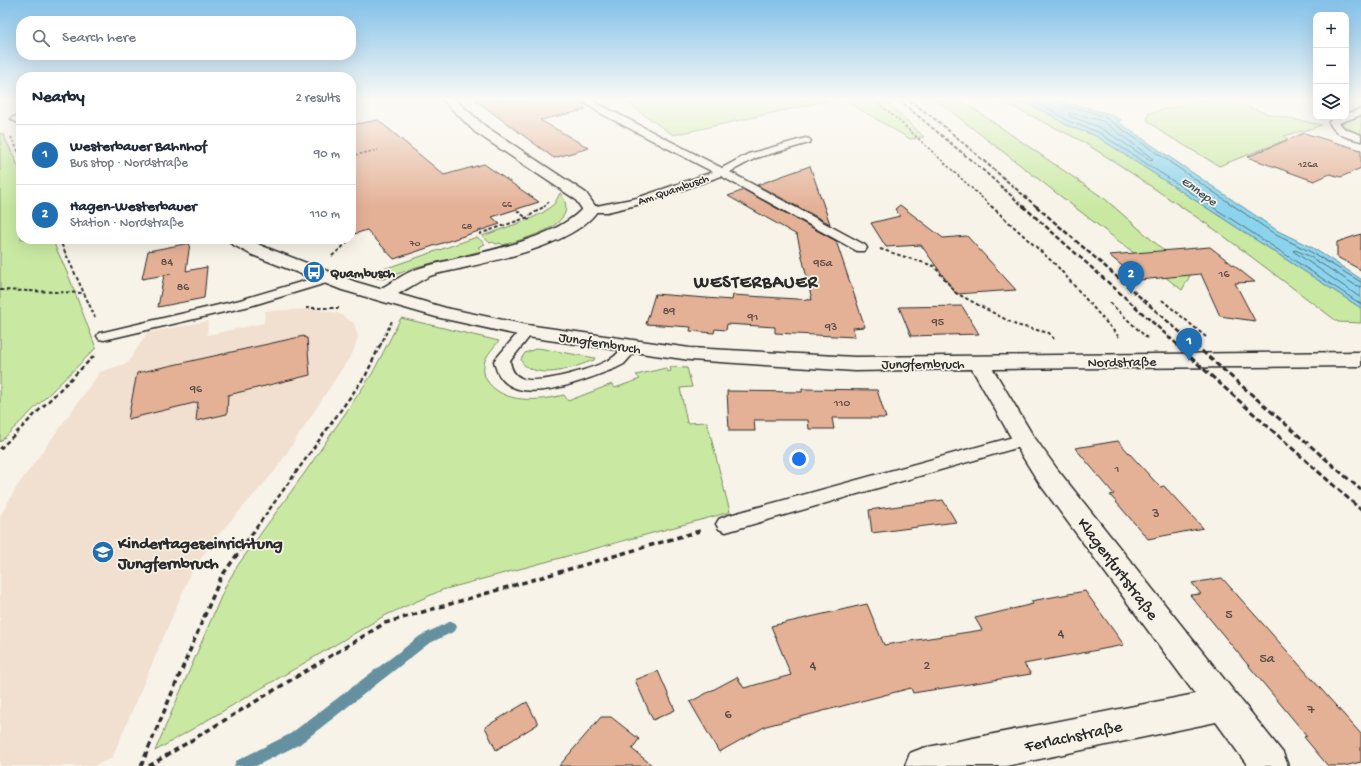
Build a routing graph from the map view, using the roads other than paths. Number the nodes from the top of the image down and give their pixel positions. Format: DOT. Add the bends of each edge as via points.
graph roads {
  1 [pos="490,136"];
  2 [pos="649,136"];
  3 [pos="806,141"];
  4 [pos="722,172"];
  5 [pos="590,210"];
  6 [pos="245,244"];
  7 [pos="861,248"];
  8 [pos="328,278"];
  9 [pos="381,296"];
  10 [pos="527,331"];
  11 [pos="104,336"];
  12 [pos="631,347"];
  13 [pos="1361,359"];
  14 [pos="979,363"];
  15 [pos="1024,440"];
  16 [pos="726,524"];
  17 [pos="1222,704"];
  18 [pos="923,766"];
  19 [pos="1270,766"];
  1 -- 5 [label="street" via="581,196"];
  2 -- 4 [label="lane, Am Quambusch"];
  3 -- 4 [label="lane" via="752,156"];
  4 -- 5 [label="lane, Am Quambusch" via="629,204 611,209"];
  4 -- 7 [label="lane"];
  5 -- 9 [label="street" via="582,221 552,236 501,253 425,272"];
  6 -- 8 [label="street, Jungfernbruch"];
  8 -- 9 [label="street, Jungfernbruch"];
  8 -- 11 [label="lane" via="264,299"];
  9 -- 10 [label="street, Jungfernbruch" via="442,313"];
  10 -- 12 [label="street, Jungfernbruch"];
  10 -- 12 [label="lane" via="502,361 504,372 512,381 528,386 550,385 611,365 619,361"];
  12 -- 14 [label="street, Jungfernbruch" via="690,354 847,363"];
  13 -- 14 [label="street, Nordstraße"];
  14 -- 15 [label="street, Klagenfurtstraße"];
  15 -- 16 [label="lane"];
  15 -- 17 [label="street, Klagenfurtstraße" via="1048,476"];
  17 -- 18 [label="street, Ferlachstraße"];
  17 -- 19 [label="street, Klagenfurtstraße"];
}
